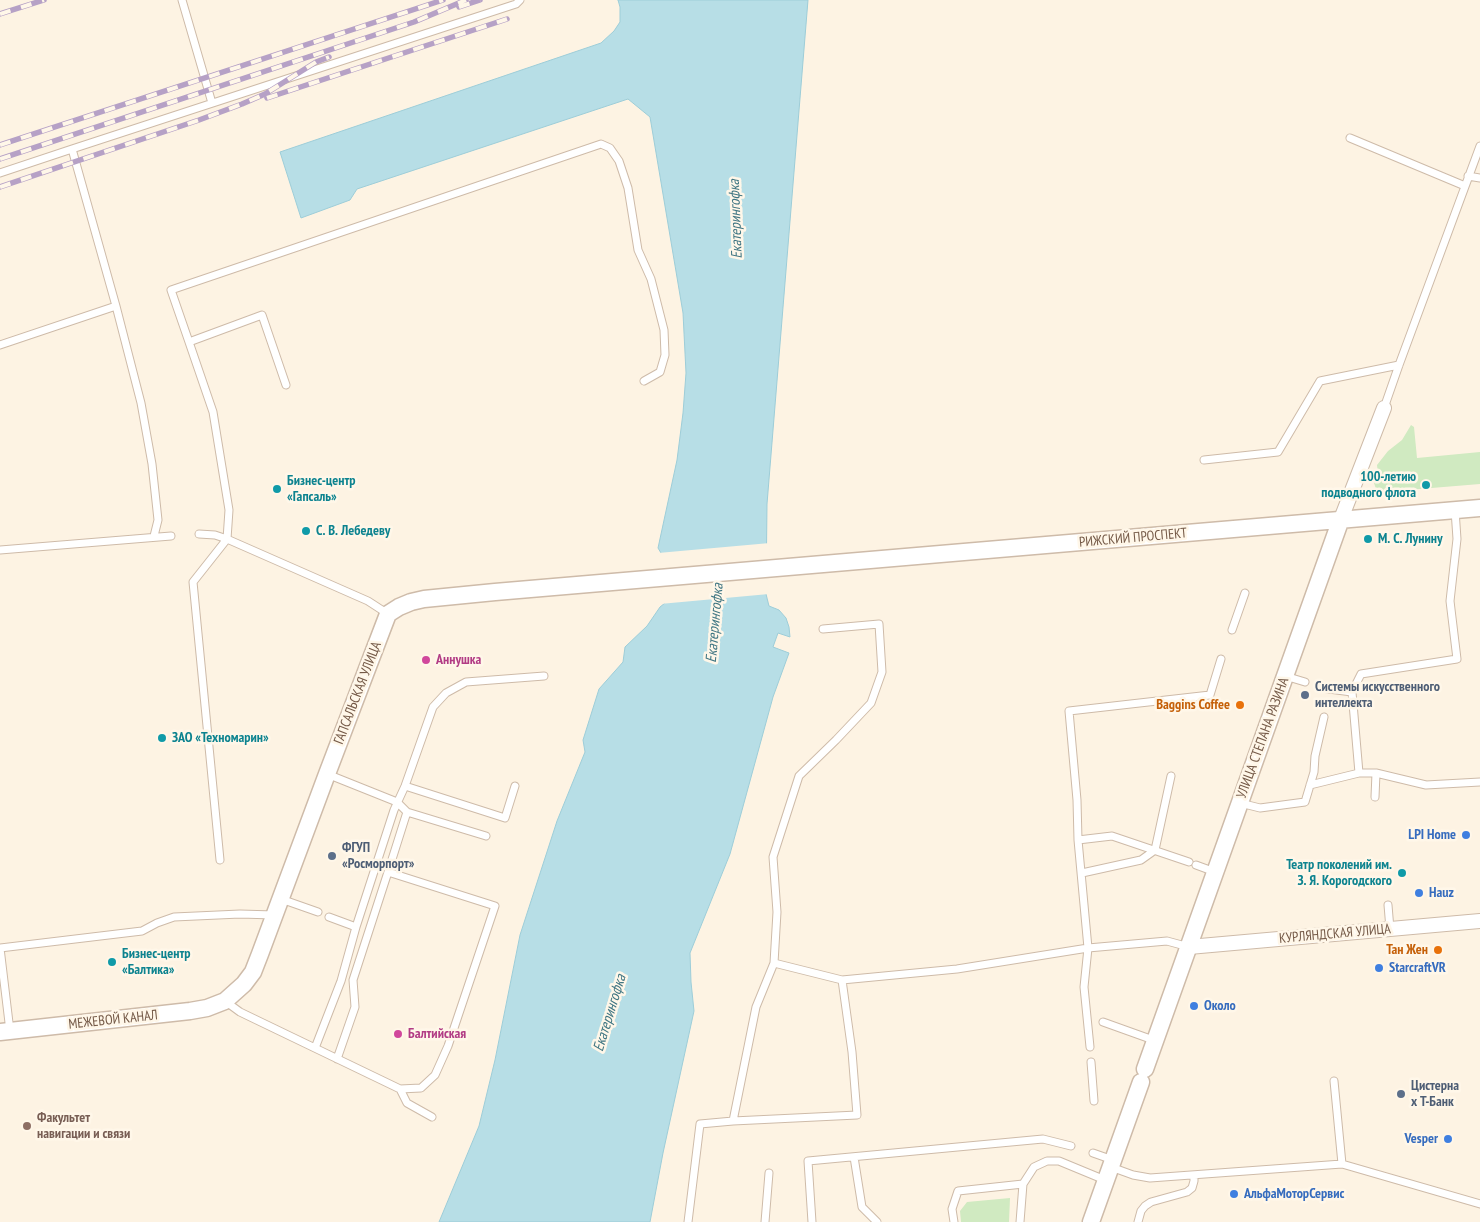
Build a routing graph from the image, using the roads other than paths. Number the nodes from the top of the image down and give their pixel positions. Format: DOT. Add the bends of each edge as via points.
graph roads {
  1 [pos="182,0"];
  2 [pos="520,0"];
  3 [pos="212,103"];
  4 [pos="1350,138"];
  5 [pos="1480,146"];
  6 [pos="72,149"];
  7 [pos="0,174"];
  8 [pos="1468,176"];
  9 [pos="1480,178"];
  10 [pos="1465,186"];
  11 [pos="116,306"];
  12 [pos="189,342"];
  13 [pos="0,345"];
  14 [pos="1399,365"];
  15 [pos="644,381"];
  16 [pos="286,384"];
  17 [pos="1384,408"];
  18 [pos="1204,460"];
  19 [pos="1480,508"];
  20 [pos="1455,510"];
  21 [pos="1341,519"];
  22 [pos="199,534"];
  23 [pos="154,536"];
  24 [pos="172,536"];
  25 [pos="227,539"];
  26 [pos="0,550"];
  27 [pos="1244,593"];
  28 [pos="388,614"];
  29 [pos="823,629"];
  30 [pos="1232,630"];
  31 [pos="1221,659"];
  32 [pos="544,676"];
  33 [pos="1285,676"];
  34 [pos="1305,682"];
  35 [pos="1321,688"];
  36 [pos="1352,692"];
  37 [pos="1324,716"];
  38 [pos="1358,773"];
  39 [pos="1376,773"];
  40 [pos="327,774"];
  41 [pos="1171,776"];
  42 [pos="1480,782"];
  43 [pos="1310,785"];
  44 [pos="404,786"];
  45 [pos="515,786"];
  46 [pos="1375,797"];
  47 [pos="398,802"];
  48 [pos="1240,803"];
  49 [pos="407,812"];
  50 [pos="486,836"];
  51 [pos="1078,840"];
  52 [pos="1155,850"];
  53 [pos="220,860"];
  54 [pos="388,872"];
  55 [pos="1216,872"];
  56 [pos="1082,874"];
  57 [pos="280,899"];
  58 [pos="1388,904"];
  59 [pos="318,912"];
  60 [pos="275,915"];
  61 [pos="329,917"];
  62 [pos="1480,921"];
  63 [pos="356,927"];
  64 [pos="1390,929"];
  65 [pos="1189,947"];
  66 [pos="1088,948"];
  67 [pos="774,963"];
  68 [pos="842,980"];
  69 [pos="225,1001"];
  70 [pos="1103,1022"];
  71 [pos="5,1031"];
  72 [pos="1156,1041"];
  73 [pos="1090,1047"];
  74 [pos="315,1048"];
  75 [pos="337,1059"];
  76 [pos="1091,1062"];
  77 [pos="1334,1081"];
  78 [pos="400,1089"];
  79 [pos="1094,1101"];
  80 [pos="432,1117"];
  81 [pos="733,1120"];
  82 [pos="1071,1146"];
  83 [pos="1092,1153"];
  84 [pos="854,1157"];
  85 [pos="1342,1164"];
  86 [pos="1110,1169"];
  87 [pos="769,1173"];
  88 [pos="1194,1175"];
  89 [pos="1023,1184"];
  90 [pos="1480,1204"];
  91 [pos="688,1222"];
  92 [pos="766,1222"];
  93 [pos="812,1222"];
  94 [pos="877,1222"];
  95 [pos="954,1222"];
  96 [pos="1020,1222"];
  97 [pos="1091,1222"];
  98 [pos="1138,1222"];
  1 -- 3 [label="lane"];
  2 -- 3 [label="lane" via="516,4"];
  3 -- 6 [label="lane"];
  4 -- 10 [label="lane"];
  5 -- 8 [label="lane"];
  6 -- 7 [label="lane"];
  6 -- 11 [label="lane"];
  8 -- 9 [label="lane"];
  8 -- 10 [label="lane"];
  10 -- 14 [label="lane"];
  11 -- 13 [label="lane"];
  11 -- 23 [label="lane" via="141,403 152,464 158,520"];
  12 -- 15 [label="lane" via="171,290 601,144 610,148 622,170 638,250 652,279 664,330 665,355 660,372"];
  12 -- 16 [label="lane" via="262,315"];
  12 -- 25 [label="lane" via="213,412 229,510"];
  14 -- 17 [label="lane"];
  14 -- 18 [label="lane" via="1320,381 1278,452"];
  17 -- 21 [label="street, УЛИЦА СТЕПАНА РАЗИНА"];
  19 -- 20 [label="street, РИЖСКИЙ ПРОСПЕКТ"];
  20 -- 21 [label="street, РИЖСКИЙ ПРОСПЕКТ"];
  20 -- 36 [label="lane" via="1457,538 1450,602 1457,659 1361,674"];
  21 -- 28 [label="street, РИЖСКИЙ ПРОСПЕКТ" via="424,599 398,607"];
  21 -- 33 [label="street, УЛИЦА СТЕПАНА РАЗИНА"];
  22 -- 25 [label="lane"];
  23 -- 24 [label="lane"];
  23 -- 26 [label="lane"];
  25 -- 28 [label="lane" via="368,601"];
  25 -- 53 [label="lane" via="192,582"];
  27 -- 30 [label="lane"];
  28 -- 40 [label="street, ГАПСАЛЬСКАЯ УЛИЦА"];
  29 -- 67 [label="lane" via="879,624 882,672 871,704 799,776 773,857 777,912"];
  31 -- 51 [label="lane" via="1210,695 1069,711"];
  32 -- 44 [label="lane" via="466,682 446,693 433,707"];
  33 -- 34 [label="lane"];
  33 -- 48 [label="street, УЛИЦА СТЕПАНА РАЗИНА"];
  35 -- 36 [label="lane"];
  36 -- 38 [label="lane"];
  37 -- 43 [label="lane"];
  38 -- 39 [label="lane"];
  38 -- 43 [label="lane"];
  39 -- 42 [label="lane" via="1426,785"];
  39 -- 46 [label="lane"];
  40 -- 47 [label="lane"];
  40 -- 57 [label="street, ГАПСАЛЬСКАЯ УЛИЦА"];
  41 -- 52 [label="lane"];
  43 -- 48 [label="lane" via="1305,802 1260,808"];
  44 -- 45 [label="lane" via="505,818"];
  44 -- 47 [label="lane"];
  47 -- 49 [label="lane"];
  47 -- 63 [label="lane"];
  48 -- 55 [label="street, УЛИЦА СТЕПАНА РАЗИНА"];
  49 -- 50 [label="lane"];
  49 -- 54 [label="lane"];
  51 -- 52 [label="lane" via="1112,836"];
  51 -- 56 [label="lane"];
  52 -- 55 [label="lane"];
  52 -- 56 [label="lane" via="1141,860"];
  54 -- 75 [label="lane" via="353,980 355,1007"];
  54 -- 78 [label="lane" via="495,906 448,1046 435,1075 421,1088"];
  55 -- 65 [label="street, УЛИЦА СТЕПАНА РАЗИНА"];
  56 -- 66 [label="lane"];
  57 -- 59 [label="lane"];
  57 -- 60 [label="street, ГАПСАЛЬСКАЯ УЛИЦА"];
  58 -- 64 [label="lane"];
  60 -- 69 [label="street, ГАПСАЛЬСКАЯ УЛИЦА" via="253,972"];
  60 -- 71 [label="lane" via="174,917 142,931 0,948"];
  61 -- 63 [label="lane"];
  62 -- 64 [label="street, КУРЛЯНДСКАЯ УЛИЦА"];
  63 -- 74 [label="lane" via="341,981"];
  64 -- 65 [label="street, КУРЛЯНДСКАЯ УЛИЦА"];
  65 -- 66 [label="lane" via="1167,941"];
  65 -- 72 [label="street, УЛИЦА СТЕПАНА РАЗИНА"];
  66 -- 68 [label="lane" via="957,969"];
  66 -- 73 [label="lane" via="1084,987"];
  67 -- 68 [label="lane"];
  67 -- 81 [label="lane" via="756,1007"];
  68 -- 81 [label="lane" via="857,1115"];
  69 -- 71 [label="street, МЕЖЕВОЙ КАНАЛ" via="190,1011"];
  69 -- 74 [label="lane" via="240,1012"];
  70 -- 72 [label="lane"];
  72 -- 86 [label="street, УЛИЦА СТЕПАНА РАЗИНА"];
  74 -- 75 [label="lane"];
  75 -- 78 [label="lane"];
  76 -- 79 [label="lane"];
  77 -- 85 [label="lane"];
  78 -- 80 [label="lane" via="407,1103"];
  81 -- 91 [label="lane" via="700,1124"];
  82 -- 84 [label="lane" via="1043,1139"];
  83 -- 86 [label="lane"];
  84 -- 93 [label="lane" via="808,1161"];
  84 -- 94 [label="lane" via="862,1207"];
  85 -- 88 [label="lane"];
  85 -- 90 [label="lane"];
  86 -- 88 [label="lane" via="1150,1178"];
  86 -- 89 [label="lane" via="1047,1161 1034,1167"];
  86 -- 97 [label="street, УЛИЦА СТЕПАНА РАЗИНА"];
  87 -- 92 [label="lane"];
  88 -- 98 [label="lane" via="1192,1188 1151,1202 1145,1206"];
  89 -- 95 [label="lane" via="958,1191 952,1209"];
  89 -- 96 [label="lane"];
}
